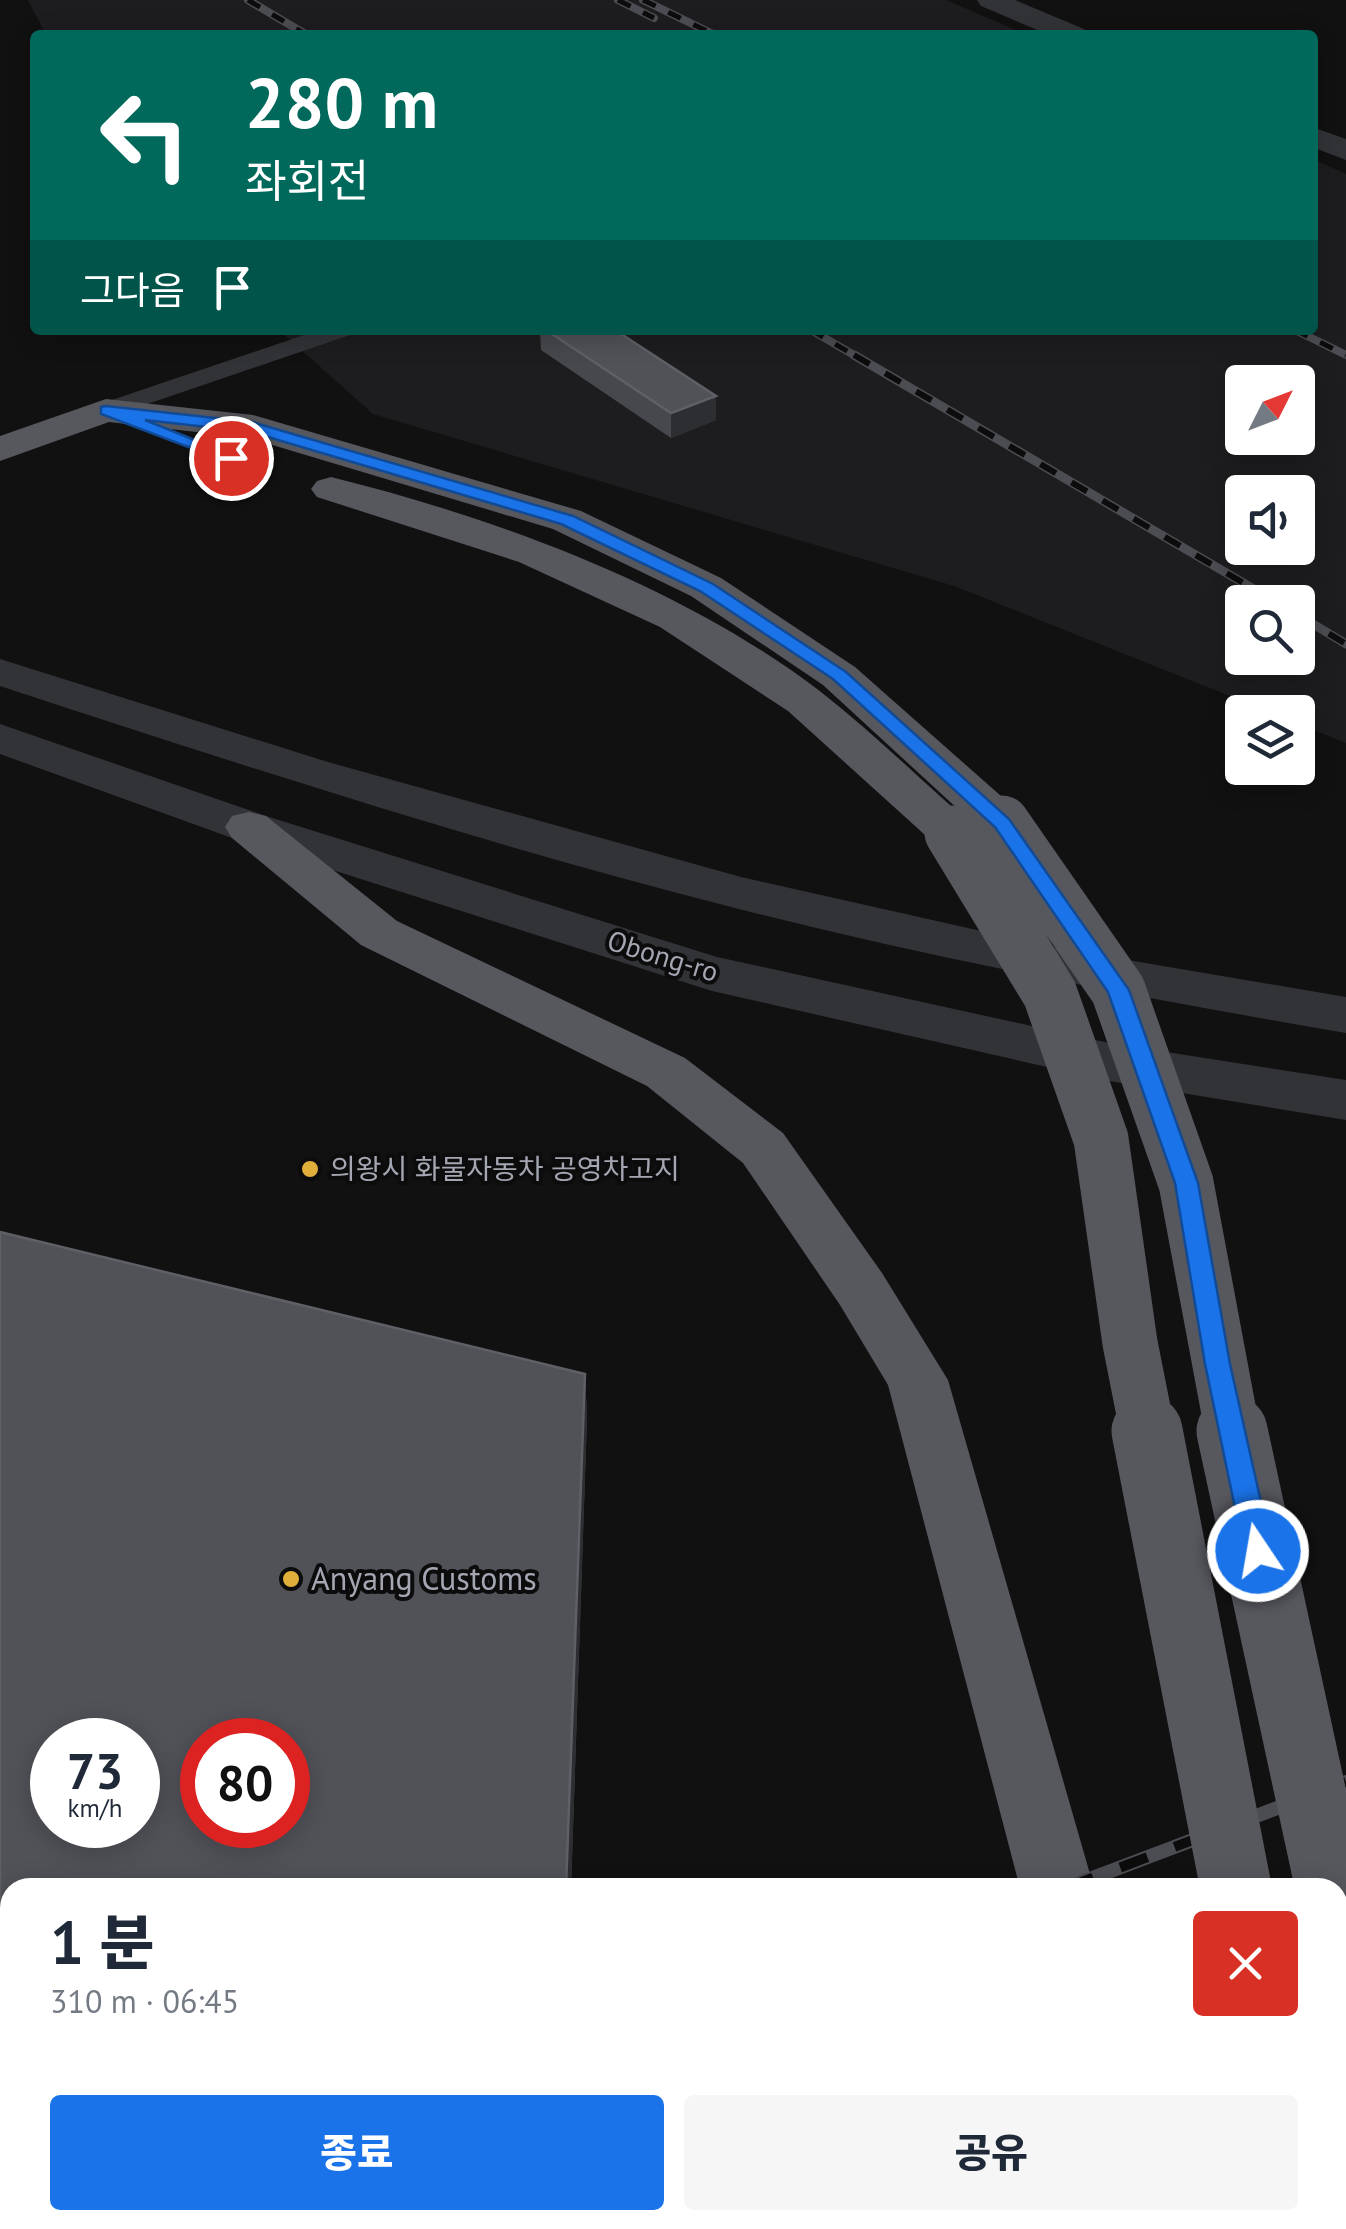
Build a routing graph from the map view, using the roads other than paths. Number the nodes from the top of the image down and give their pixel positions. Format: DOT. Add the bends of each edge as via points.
graph roads {
  1 [pos="992,0"];
  2 [pos="1062,30"];
  3 [pos="1318,138"];
  4 [pos="1346,150"];
  5 [pos="327,335"];
  6 [pos="106,410"];
  7 [pos="0,449"];
  8 [pos="13,673"];
  9 [pos="0,738"];
  10 [pos="249,827"];
  11 [pos="977,828"];
  12 [pos="1346,1015"];
  13 [pos="1346,1100"];
  14 [pos="1054,1878"];
  15 [pos="1234,1878"];
  16 [pos="1329,1878"];
  1 -- 2 [label="street"];
  3 -- 4 [label="street"];
  5 -- 6 [label="lane"];
  6 -- 7 [label="highway"];
  6 -- 11 [label="highway" via="193,446 534,553 674,618 804,701"];
  8 -- 12 [label="street" via="311,772 740,893 1057,966"];
  9 -- 10 [label="street, Obong-ro"];
  10 -- 13 [label="street, Obong-ro" via="712,972 1109,1062"];
  10 -- 14 [label="highway" via="378,933 666,1072 764,1148 917,1380"];
  11 -- 15 [label="highway, bridge" via="1050,994 1101,1139 1130,1344"];
  11 -- 16 [label="highway, bridge" via="1118,990 1186,1183 1218,1364"];
}
